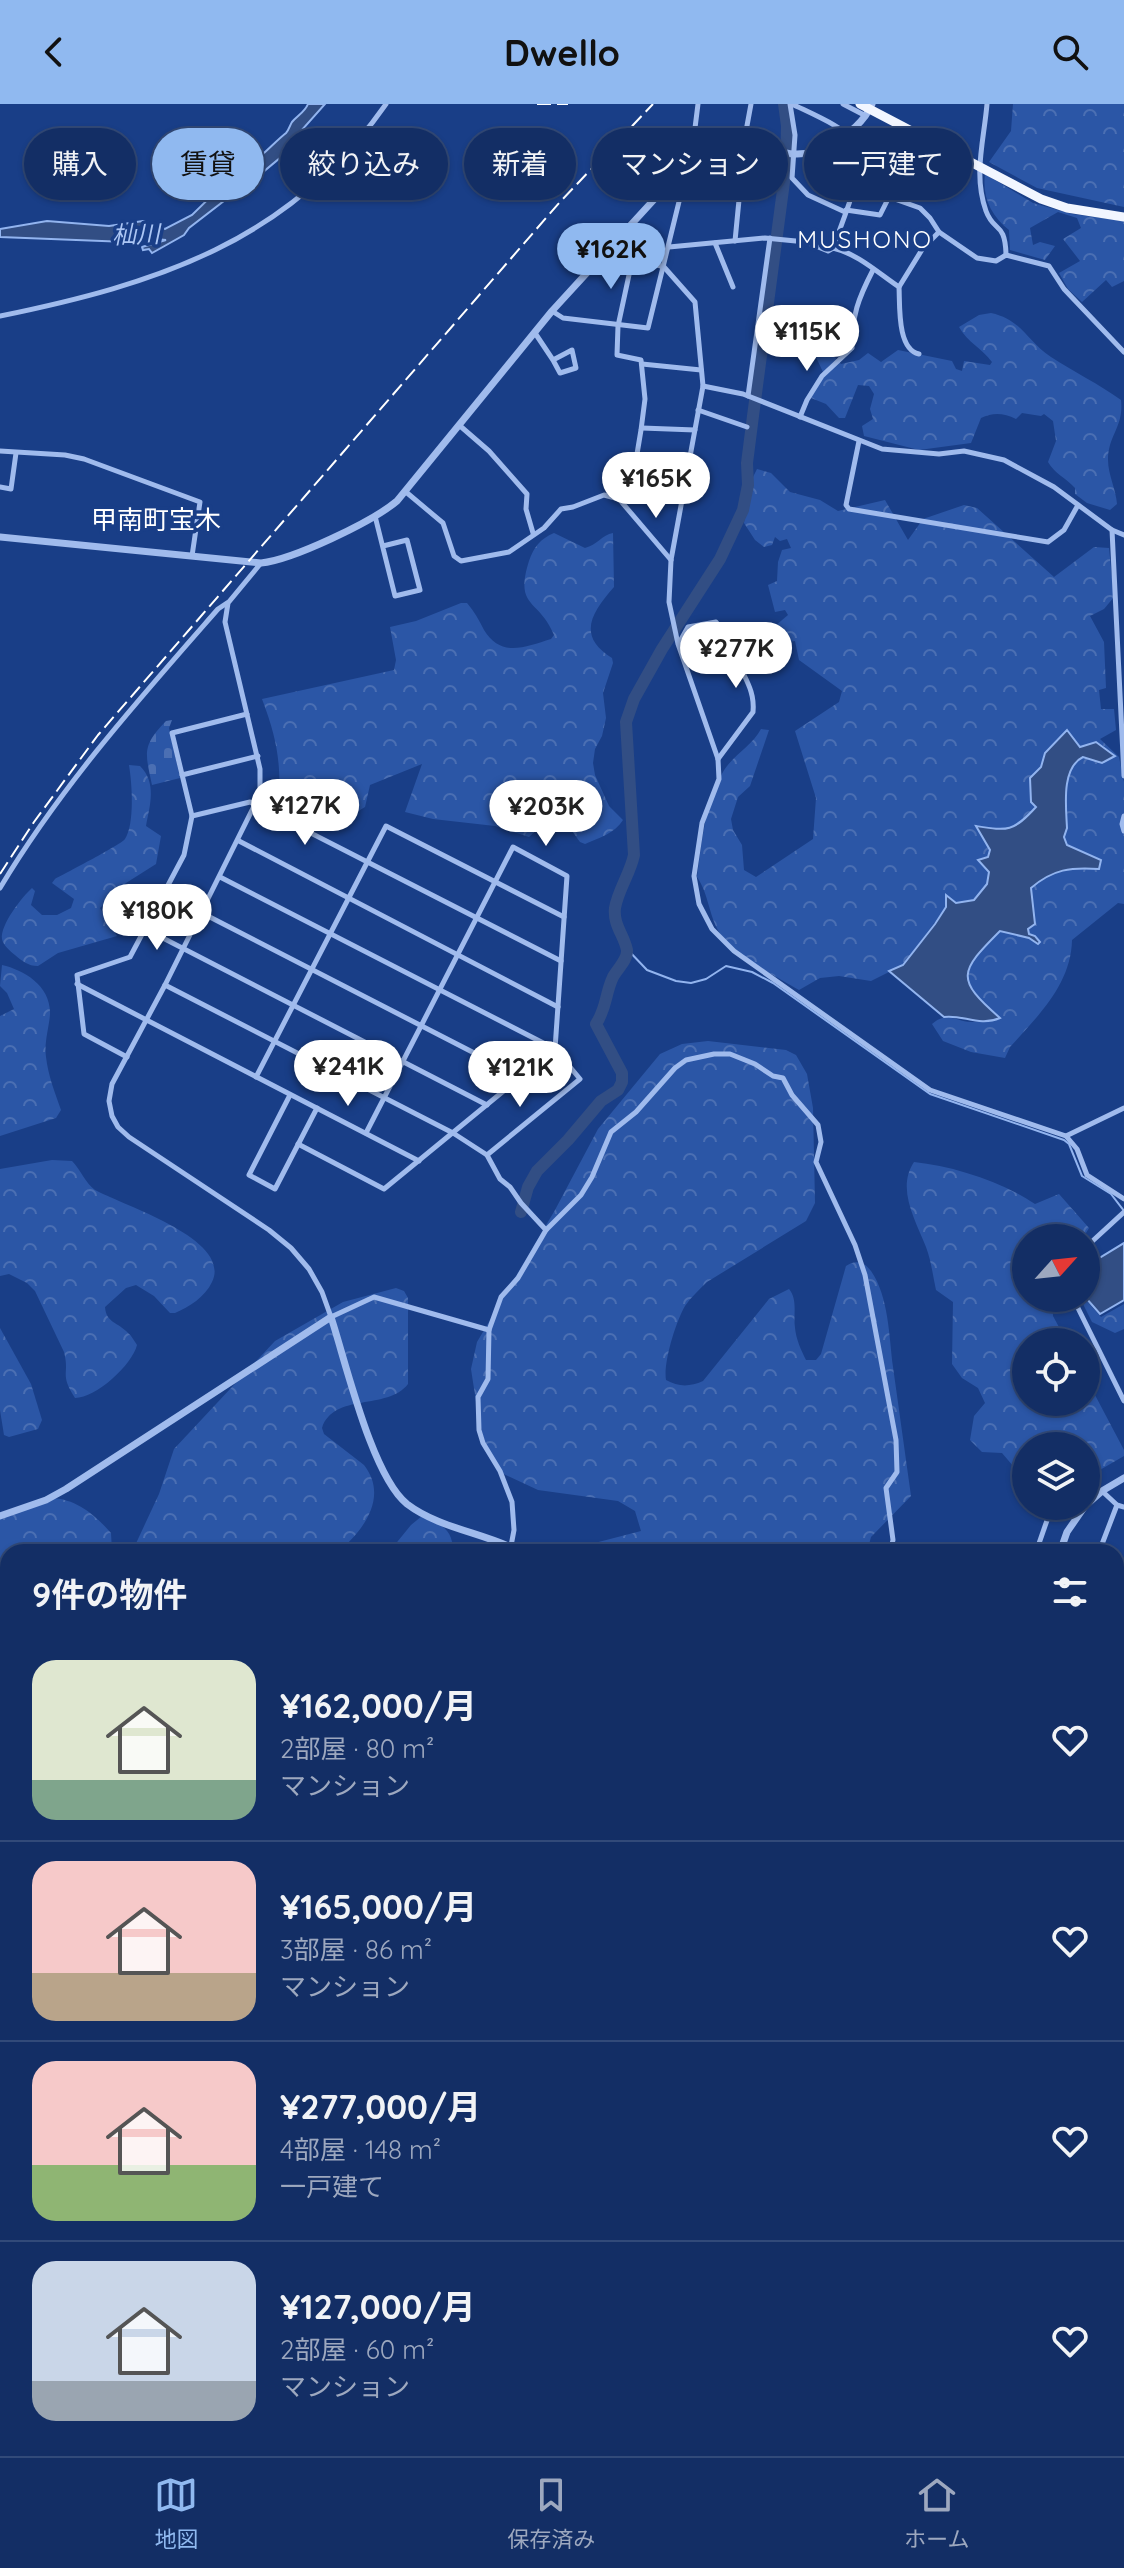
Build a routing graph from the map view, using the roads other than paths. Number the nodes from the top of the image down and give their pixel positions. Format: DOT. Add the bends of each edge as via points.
graph roads {
  1 [pos="386,104"];
  2 [pos="698,104"];
  3 [pos="751,104"];
  4 [pos="791,104"];
  5 [pos="843,104"];
  6 [pos="860,104"];
  7 [pos="987,104"];
  8 [pos="869,110"];
  9 [pos="695,128"];
  10 [pos="747,128"];
  11 [pos="837,128"];
  12 [pos="853,128"];
  13 [pos="804,152"];
  14 [pos="789,154"];
  15 [pos="978,166"];
  16 [pos="653,200"];
  17 [pos="680,200"];
  18 [pos="739,200"];
  19 [pos="850,200"];
  20 [pos="888,200"];
  21 [pos="897,200"];
  22 [pos="846,211"];
  23 [pos="1124,217"];
  24 [pos="939,232"];
  25 [pos="770,238"];
  26 [pos="735,241"];
  27 [pos="715,243"];
  28 [pos="669,247"];
  29 [pos="833,248"];
  30 [pos="1006,255"];
  31 [pos="632,261"];
  32 [pos="595,264"];
  33 [pos="664,267"];
  34 [pos="873,270"];
  35 [pos="733,287"];
  36 [pos="899,287"];
  37 [pos="552,311"];
  38 [pos="0,316"];
  39 [pos="618,326"];
  40 [pos="534,332"];
  41 [pos="1124,352"];
  42 [pos="919,354"];
  43 [pos="553,360"];
  44 [pos="642,364"];
  45 [pos="701,370"];
  46 [pos="703,386"];
  47 [pos="749,397"];
  48 [pos="698,410"];
  49 [pos="800,417"];
  50 [pos="459,424"];
  51 [pos="747,427"];
  52 [pos="642,428"];
  53 [pos="695,430"];
  54 [pos="859,441"];
  55 [pos="0,451"];
  56 [pos="16,453"];
  57 [pos="0,487"];
  58 [pos="406,492"];
  59 [pos="619,499"];
  60 [pos="1078,505"];
  61 [pos="375,516"];
  62 [pos="1112,530"];
  63 [pos="533,533"];
  64 [pos="1124,535"];
  65 [pos="0,537"];
  66 [pos="383,546"];
  67 [pos="192,556"];
  68 [pos="671,560"];
  69 [pos="261,563"];
  70 [pos="228,603"];
  71 [pos="677,641"];
  72 [pos="247,714"];
  73 [pos="258,756"];
  74 [pos="718,759"];
  75 [pos="182,775"];
  76 [pos="1124,776"];
  77 [pos="257,805"];
  78 [pos="192,816"];
  79 [pos="1124,816"];
  80 [pos="1124,831"];
  81 [pos="239,841"];
  82 [pos="367,862"];
  83 [pos="220,877"];
  84 [pos="495,882"];
  85 [pos="0,888"];
  86 [pos="349,898"];
  87 [pos="202,913"];
  88 [pos="124,918"];
  89 [pos="565,918"];
  90 [pos="477,919"];
  91 [pos="145,929"];
  92 [pos="331,933"];
  93 [pos="183,949"];
  94 [pos="459,954"];
  95 [pos="561,961"];
  96 [pos="312,969"];
  97 [pos="77,984"];
  98 [pos="165,985"];
  99 [pos="440,990"];
  100 [pos="293,1006"];
  101 [pos="558,1007"];
  102 [pos="146,1020"];
  103 [pos="422,1026"];
  104 [pos="275,1042"];
  105 [pos="555,1049"];
  106 [pos="127,1057"];
  107 [pos="403,1062"];
  108 [pos="256,1077"];
  109 [pos="521,1078"];
  110 [pos="290,1095"];
  111 [pos="384,1098"];
  112 [pos="487,1105"];
  113 [pos="317,1108"];
  114 [pos="1124,1108"];
  115 [pos="366,1133"];
  116 [pos="453,1133"];
  117 [pos="1066,1136"];
  118 [pos="298,1144"];
  119 [pos="487,1155"];
  120 [pos="419,1161"];
  121 [pos="1124,1199"];
  122 [pos="1122,1213"];
  123 [pos="546,1230"];
  124 [pos="1100,1234"];
  125 [pos="1080,1312"];
  126 [pos="331,1317"];
  127 [pos="489,1330"];
  128 [pos="1124,1401"];
  129 [pos="1124,1478"];
  130 [pos="1102,1491"];
  131 [pos="1117,1505"];
  132 [pos="1124,1507"];
  133 [pos="0,1516"];
  134 [pos="1049,1520"];
  135 [pos="1074,1520"];
  136 [pos="505,1544"];
  137 [pos="511,1544"];
  138 [pos="892,1544"];
  139 [pos="1039,1544"];
  140 [pos="1063,1544"];
  141 [pos="1102,1544"];
  1 -- 38 [label="street" via="319,181 221,249 135,283"];
  2 -- 9 [label="street"];
  3 -- 10 [label="street"];
  4 -- 11 [label="street"];
  4 -- 14 [label="street" via="795,135"];
  5 -- 8 [label="street"];
  6 -- 8 [label="highway"];
  7 -- 15 [label="street"];
  8 -- 12 [label="street"];
  8 -- 15 [label="highway"];
  13 -- 14 [label="street"];
  14 -- 22 [label="street" via="798,186 818,201"];
  15 -- 23 [label="highway" via="1041,199"];
  15 -- 30 [label="street" via="986,211 1006,236"];
  16 -- 32 [label="street"];
  17 -- 28 [label="street"];
  18 -- 26 [label="street"];
  19 -- 22 [label="street"];
  20 -- 22 [label="street" via="880,215"];
  21 -- 24 [label="street" via="920,208"];
  22 -- 29 [label="street"];
  24 -- 30 [label="street" via="977,258 996,261"];
  24 -- 36 [label="street"];
  25 -- 26 [label="street"];
  25 -- 29 [label="street"];
  25 -- 47 [label="street"];
  26 -- 27 [label="street"];
  27 -- 28 [label="street"];
  27 -- 35 [label="street"];
  28 -- 33 [label="street"];
  29 -- 34 [label="street"];
  30 -- 41 [label="street" via="1049,266"];
  31 -- 32 [label="street" via="608,268"];
  31 -- 33 [label="street"];
  31 -- 39 [label="street"];
  32 -- 37 [label="street"];
  33 -- 39 [label="street" via="648,328"];
  33 -- 45 [label="street" via="695,302"];
  34 -- 36 [label="street"];
  34 -- 49 [label="street" via="855,305 852,348 822,376"];
  36 -- 42 [label="street" via="904,338"];
  37 -- 39 [label="street" via="563,318"];
  37 -- 40 [label="street"];
  39 -- 44 [label="street" via="617,355"];
  40 -- 43 [label="street"];
  40 -- 50 [label="street"];
  43 -- 43 [label="street" via="572,350 576,368 560,373"];
  44 -- 45 [label="street"];
  44 -- 52 [label="street"];
  45 -- 46 [label="street"];
  46 -- 47 [label="street"];
  46 -- 48 [label="street"];
  47 -- 49 [label="street"];
  48 -- 51 [label="street"];
  48 -- 53 [label="street"];
  49 -- 54 [label="street"];
  50 -- 58 [label="street"];
  50 -- 63 [label="street" via="527,494"];
  52 -- 53 [label="street"];
  52 -- 59 [label="street"];
  53 -- 68 [label="street"];
  54 -- 60 [label="street" via="906,452 986,454 1054,487"];
  54 -- 60 [label="street" via="849,509 1048,542 1064,530"];
  55 -- 56 [label="street"];
  56 -- 57 [label="street" via="11,489"];
  56 -- 67 [label="street" via="84,459 200,502"];
  58 -- 61 [label="street"];
  58 -- 63 [label="street" via="443,523 458,560 509,552"];
  59 -- 63 [label="street" via="604,495 561,509"];
  59 -- 68 [label="street"];
  60 -- 62 [label="street"];
  61 -- 66 [label="street"];
  61 -- 69 [label="street" via="277,561"];
  62 -- 64 [label="street"];
  62 -- 76 [label="street"];
  65 -- 67 [label="street"];
  66 -- 66 [label="street" via="395,596 420,590 407,540"];
  67 -- 69 [label="street"];
  68 -- 71 [label="street" via="669,602"];
  69 -- 70 [label="street"];
  70 -- 72 [label="street" via="226,629"];
  70 -- 85 [label="street" via="98,748"];
  71 -- 74 [label="street"];
  71 -- 74 [label="street" via="688,627 716,622 749,681 753,712"];
  72 -- 73 [label="street"];
  72 -- 75 [label="street" via="172,733"];
  73 -- 75 [label="street"];
  73 -- 77 [label="street"];
  74 -- 117 [label="street" via="719,779 702,823 694,876 699,904 712,929 734,951 930,1090"];
  75 -- 78 [label="street"];
  77 -- 78 [label="street" via="250,802"];
  77 -- 81 [label="street"];
  77 -- 82 [label="street"];
  78 -- 91 [label="street" via="184,855"];
  79 -- 80 [label="street"];
  81 -- 83 [label="street"];
  81 -- 86 [label="street"];
  82 -- 84 [label="street" via="386,826"];
  82 -- 86 [label="street"];
  82 -- 90 [label="street"];
  83 -- 87 [label="street"];
  83 -- 92 [label="street"];
  84 -- 89 [label="street"];
  84 -- 89 [label="street" via="513,847 554,868 567,876"];
  84 -- 90 [label="street"];
  86 -- 92 [label="street"];
  86 -- 94 [label="street"];
  87 -- 93 [label="street"];
  87 -- 96 [label="street"];
  88 -- 91 [label="street"];
  89 -- 95 [label="street"];
  90 -- 94 [label="street"];
  90 -- 95 [label="street"];
  91 -- 93 [label="street"];
  91 -- 97 [label="street" via="130,957 77,975"];
  92 -- 96 [label="street"];
  92 -- 99 [label="street"];
  93 -- 98 [label="street"];
  93 -- 100 [label="street"];
  94 -- 99 [label="street"];
  94 -- 101 [label="street"];
  95 -- 101 [label="street"];
  96 -- 100 [label="street"];
  96 -- 103 [label="street"];
  97 -- 102 [label="street"];
  97 -- 106 [label="street" via="84,1034"];
  98 -- 102 [label="street"];
  98 -- 104 [label="street"];
  99 -- 103 [label="street"];
  99 -- 105 [label="street"];
  100 -- 104 [label="street"];
  100 -- 107 [label="street"];
  101 -- 105 [label="street"];
  102 -- 106 [label="street"];
  102 -- 108 [label="street"];
  103 -- 107 [label="street"];
  103 -- 109 [label="street"];
  104 -- 108 [label="street"];
  104 -- 111 [label="street"];
  105 -- 109 [label="street"];
  105 -- 119 [label="street" via="580,1079"];
  106 -- 126 [label="street" via="110,1092 118,1127 291,1248 309,1269"];
  107 -- 111 [label="street"];
  107 -- 112 [label="street"];
  108 -- 110 [label="street"];
  109 -- 112 [label="street"];
  110 -- 113 [label="street"];
  110 -- 118 [label="street" via="249,1175 275,1189"];
  111 -- 115 [label="street"];
  111 -- 116 [label="street"];
  112 -- 116 [label="street"];
  113 -- 115 [label="street"];
  113 -- 118 [label="street"];
  114 -- 117 [label="street"];
  115 -- 120 [label="street"];
  116 -- 119 [label="street"];
  116 -- 120 [label="street"];
  117 -- 121 [label="street" via="1087,1175"];
  118 -- 120 [label="street" via="384,1189"];
  119 -- 123 [label="street" via="500,1179"];
  122 -- 124 [label="street"];
  123 -- 127 [label="street" via="501,1297"];
  123 -- 138 [label="street" via="581,1195 611,1132 686,1060 736,1054 783,1078 818,1125 816,1162 865,1275 896,1440 897,1472 886,1488"];
  125 -- 128 [label="street"];
  126 -- 127 [label="street" via="374,1297"];
  126 -- 133 [label="street" via="66,1489"];
  126 -- 136 [label="street" via="372,1445 391,1486 427,1516"];
  127 -- 137 [label="street" via="488,1379 478,1397 479,1430 512,1502"];
  129 -- 130 [label="street"];
  130 -- 131 [label="street"];
  131 -- 132 [label="street"];
  131 -- 141 [label="street"];
  134 -- 139 [label="street"];
  135 -- 140 [label="street"];
}
